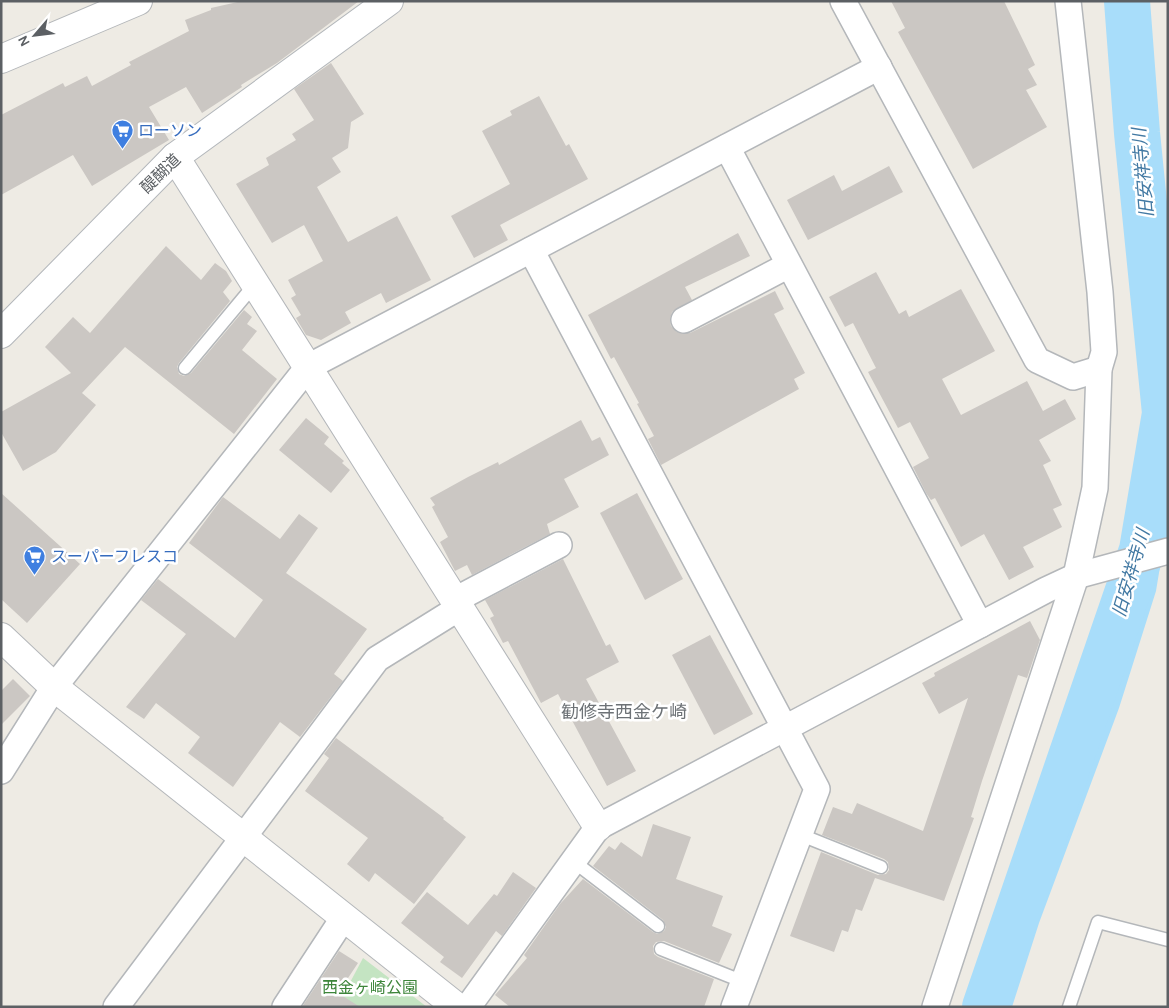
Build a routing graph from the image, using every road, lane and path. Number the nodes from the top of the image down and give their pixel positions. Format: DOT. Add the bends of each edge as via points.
graph roads {
  1 [pos="138,1"];
  2 [pos="389,1"];
  3 [pos="843,1"];
  4 [pos="1068,1"];
  5 [pos="1,59"];
  6 [pos="879,67"];
  7 [pos="727,147"];
  8 [pos="175,157"];
  9 [pos="531,250"];
  10 [pos="789,265"];
  11 [pos="255,284"];
  12 [pos="684,320"];
  13 [pos="1,334"];
  14 [pos="308,367"];
  15 [pos="185,368"];
  16 [pos="1099,369"];
  17 [pos="559,545"];
  18 [pos="1168,551"];
  19 [pos="1076,576"];
  20 [pos="457,604"];
  21 [pos="980,625"];
  22 [pos="1,637"];
  23 [pos="54,687"];
  24 [pos="785,728"];
  25 [pos="1,771"];
  26 [pos="598,827"];
  27 [pos="801,835"];
  28 [pos="244,837"];
  29 [pos="573,861"];
  30 [pos="880,868"];
  31 [pos="344,917"];
  32 [pos="658,926"];
  33 [pos="1168,940"];
  34 [pos="661,949"];
  35 [pos="744,982"];
  36 [pos="116,1007"];
  37 [pos="285,1007"];
  38 [pos="457,1007"];
  39 [pos="468,1007"];
  40 [pos="734,1007"];
  41 [pos="935,1007"];
  42 [pos="1069,1007"];
  1 -- 5 [label="street"];
  2 -- 8 [label="street, 醍醐道"];
  3 -- 6 [label="street"];
  4 -- 16 [label="street" via="1100,292 1104,352"];
  6 -- 7 [label="street"];
  6 -- 16 [label="street" via="1037,360 1073,377"];
  7 -- 9 [label="street"];
  7 -- 10 [label="street"];
  8 -- 11 [label="street"];
  8 -- 13 [label="street, 醍醐道"];
  9 -- 14 [label="street"];
  9 -- 24 [label="street"];
  10 -- 12 [label="street"];
  10 -- 21 [label="street"];
  11 -- 14 [label="street"];
  11 -- 15 [label="lane"];
  14 -- 20 [label="street"];
  14 -- 23 [label="street"];
  16 -- 19 [label="street" via="1096,488"];
  17 -- 20 [label="street"];
  18 -- 19 [label="street"];
  19 -- 21 [label="street"];
  19 -- 41 [label="street"];
  20 -- 26 [label="street"];
  20 -- 28 [label="street" via="377,659"];
  21 -- 24 [label="street"];
  22 -- 23 [label="street"];
  23 -- 25 [label="street"];
  23 -- 28 [label="street"];
  24 -- 26 [label="street"];
  24 -- 27 [label="street" via="818,789"];
  26 -- 29 [label="street"];
  27 -- 30 [label="lane"];
  27 -- 35 [label="street"];
  28 -- 31 [label="street"];
  28 -- 36 [label="street"];
  29 -- 32 [label="lane"];
  29 -- 39 [label="street"];
  31 -- 37 [label="street"];
  31 -- 38 [label="street"];
  33 -- 42 [label="lane" via="1098,922"];
  34 -- 35 [label="lane"];
  35 -- 40 [label="street"];
}
